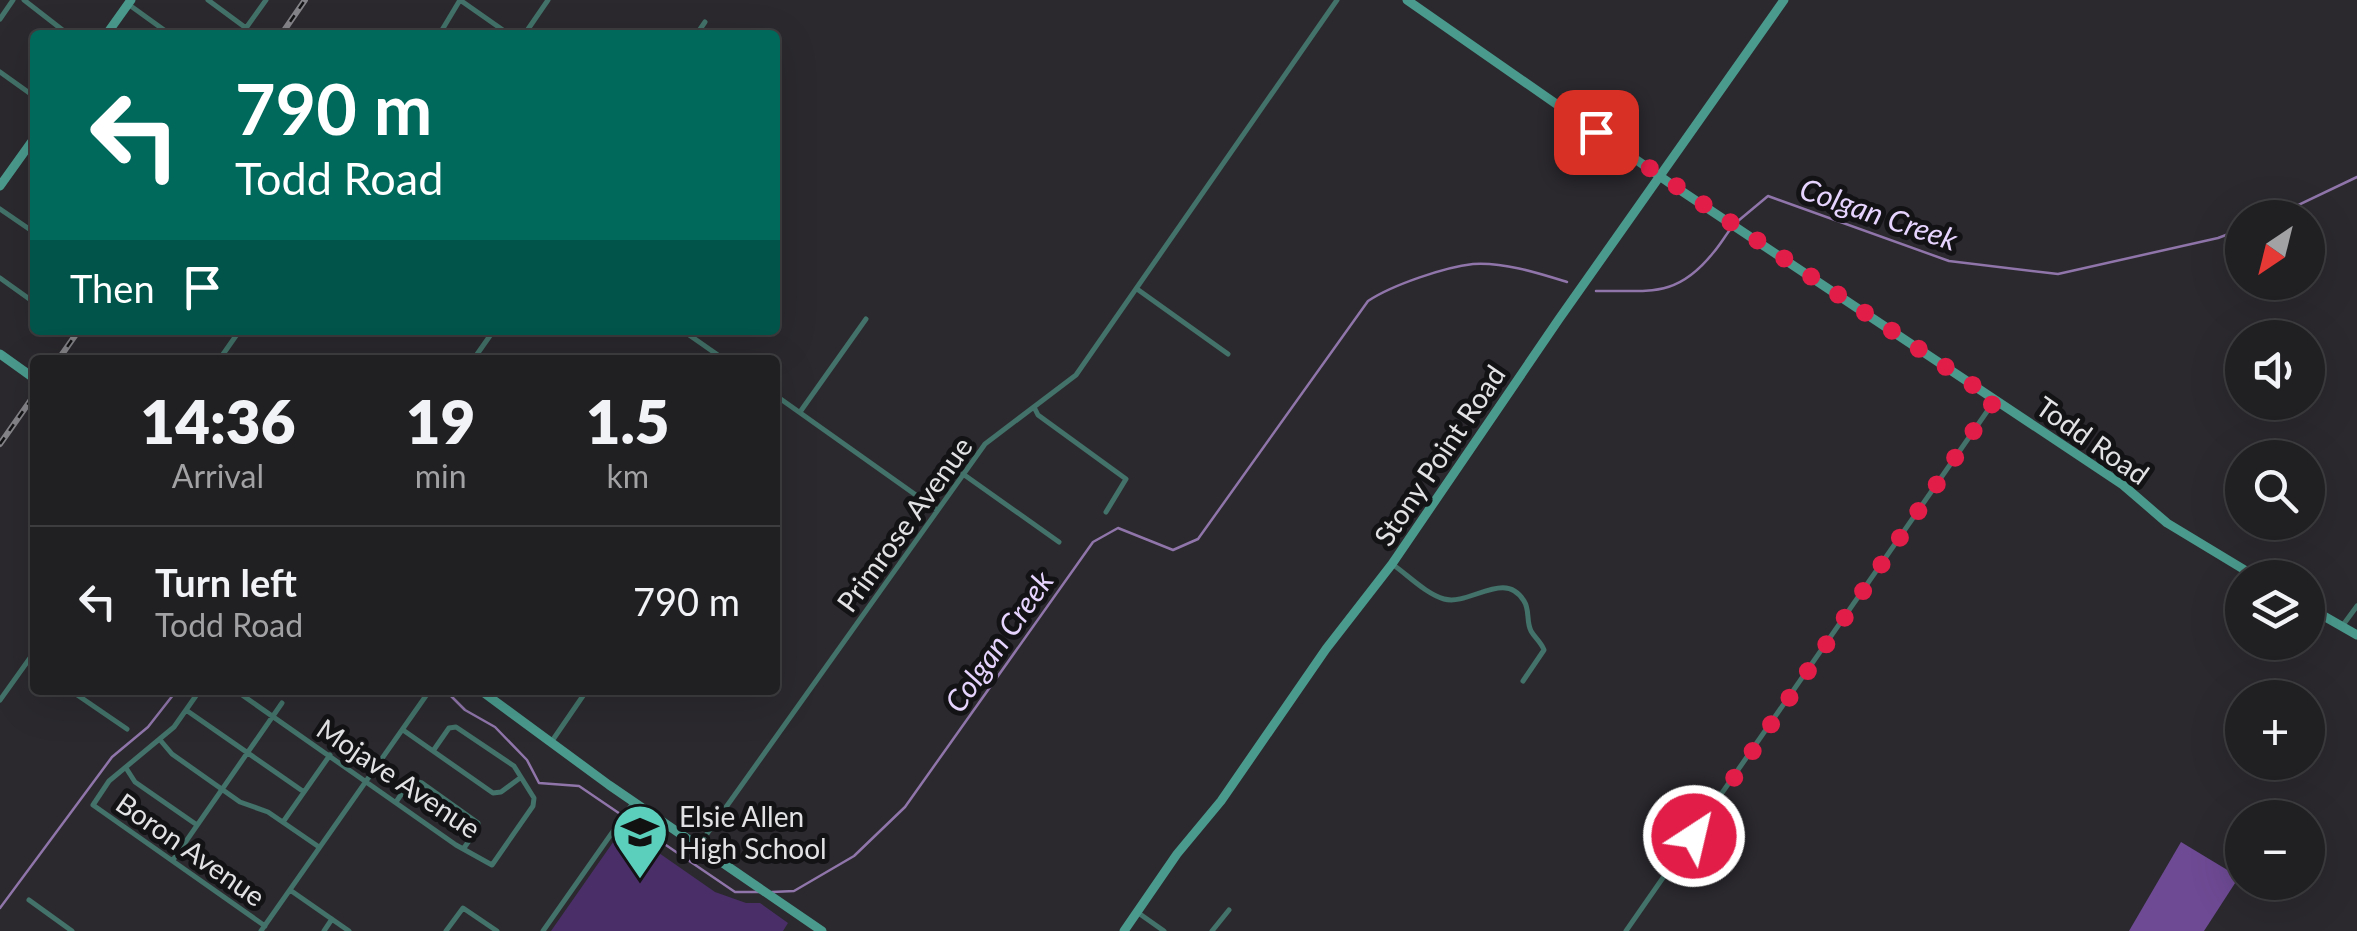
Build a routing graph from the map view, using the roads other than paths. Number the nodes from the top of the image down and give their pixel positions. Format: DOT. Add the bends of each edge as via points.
graph roads {
  1 [pos="14,0"];
  2 [pos="24,0"];
  3 [pos="208,0"];
  4 [pos="460,0"];
  5 [pos="548,0"];
  6 [pos="1337,0"];
  7 [pos="1406,0"];
  8 [pos="1784,0"];
  9 [pos="129,2"];
  10 [pos="264,3"];
  11 [pos="0,19"];
  12 [pos="705,22"];
  13 [pos="63,30"];
  14 [pos="109,30"];
  15 [pos="164,30"];
  16 [pos="442,30"];
  17 [pos="503,30"];
  18 [pos="527,30"];
  19 [pos="699,30"];
  20 [pos="0,72"];
  21 [pos="30,93"];
  22 [pos="30,144"];
  23 [pos="1661,176"];
  24 [pos="0,186"];
  25 [pos="0,208"];
  26 [pos="30,230"];
  27 [pos="0,278"];
  28 [pos="1137,289"];
  29 [pos="30,299"];
  30 [pos="866,319"];
  31 [pos="689,335"];
  32 [pos="0,354"];
  33 [pos="1228,354"];
  34 [pos="718,355"];
  35 [pos="30,375"];
  36 [pos="780,398"];
  37 [pos="1995,400"];
  38 [pos="1034,407"];
  39 [pos="800,412"];
  40 [pos="964,474"];
  41 [pos="938,510"];
  42 [pos="1106,512"];
  43 [pos="1059,542"];
  44 [pos="2228,560"];
  45 [pos="1392,564"];
  46 [pos="2357,606"];
  47 [pos="2325,618"];
  48 [pos="2342,628"];
  49 [pos="2357,635"];
  50 [pos="30,658"];
  51 [pos="28,661"];
  52 [pos="1523,681"];
  53 [pos="77,695"];
  54 [pos="196,695"];
  55 [pos="246,695"];
  56 [pos="427,695"];
  57 [pos="489,695"];
  58 [pos="584,695"];
  59 [pos="0,700"];
  60 [pos="282,703"];
  61 [pos="186,710"];
  62 [pos="273,717"];
  63 [pos="126,729"];
  64 [pos="404,730"];
  65 [pos="552,740"];
  66 [pos="161,741"];
  67 [pos="433,750"];
  68 [pos="248,753"];
  69 [pos="330,755"];
  70 [pos="126,768"];
  71 [pos="520,778"];
  72 [pos="366,781"];
  73 [pos="222,789"];
  74 [pos="304,792"];
  75 [pos="396,802"];
  76 [pos="630,807"];
  77 [pos="283,822"];
  78 [pos="197,825"];
  79 [pos="698,847"];
  80 [pos="320,848"];
  81 [pos="464,848"];
  82 [pos="173,860"];
  83 [pos="290,890"];
  84 [pos="28,900"];
  85 [pos="1229,910"];
  86 [pos="1137,912"];
  87 [pos="332,920"];
  88 [pos="263,928"];
  89 [pos="72,931"];
  90 [pos="324,931"];
  91 [pos="349,931"];
  92 [pos="446,931"];
  93 [pos="497,931"];
  94 [pos="543,931"];
  95 [pos="822,931"];
  96 [pos="1124,931"];
  97 [pos="1164,931"];
  98 [pos="1212,931"];
  99 [pos="1626,931"];
  1 -- 11 [label="street"];
  2 -- 13 [label="street"];
  3 -- 10 [label="street" via="246,28"];
  4 -- 16 [label="street"];
  4 -- 17 [label="street"];
  5 -- 18 [label="street"];
  6 -- 28 [label="street, Primrose Avenue"];
  7 -- 23 [label="main road, Todd Road"];
  8 -- 23 [label="main road, Stony Point Road"];
  9 -- 14 [label="main road"];
  9 -- 15 [label="street"];
  12 -- 19 [label="street"];
  20 -- 21 [label="street"];
  22 -- 24 [label="main road"];
  23 -- 37 [label="main road, Todd Road"];
  23 -- 45 [label="main road, Stony Point Road"];
  25 -- 26 [label="street"];
  27 -- 29 [label="street"];
  28 -- 33 [label="street"];
  28 -- 38 [label="street, Primrose Avenue" via="1076,376"];
  30 -- 39 [label="street"];
  31 -- 34 [label="street"];
  32 -- 35 [label="main road"];
  36 -- 39 [label="street"];
  37 -- 44 [label="main road, Todd Road"];
  37 -- 99 [label="street"];
  38 -- 40 [label="street, Primrose Avenue" via="986,444"];
  38 -- 42 [label="street" via="1126,479"];
  39 -- 41 [label="street"];
  40 -- 41 [label="street, Primrose Avenue"];
  40 -- 43 [label="street"];
  41 -- 79 [label="street, Primrose Avenue"];
  45 -- 52 [label="street" via="1442,599 1500,588 1516,592 1544,650"];
  45 -- 86 [label="main road, Stony Point Road"];
  46 -- 48 [label="street"];
  47 -- 48 [label="main road"];
  48 -- 49 [label="main road"];
  50 -- 51 [label="street"];
  51 -- 59 [label="street"];
  53 -- 63 [label="street"];
  54 -- 61 [label="street"];
  55 -- 62 [label="street, Mojave Avenue"];
  56 -- 64 [label="street"];
  57 -- 65 [label="main road"];
  58 -- 65 [label="street"];
  60 -- 62 [label="street"];
  61 -- 66 [label="street"];
  61 -- 68 [label="street"];
  62 -- 68 [label="street"];
  62 -- 69 [label="street, Mojave Avenue"];
  64 -- 67 [label="street"];
  64 -- 72 [label="street"];
  65 -- 76 [label="main road"];
  66 -- 70 [label="street"];
  66 -- 73 [label="street"];
  67 -- 71 [label="street" via="494,793"];
  67 -- 71 [label="street" via="456,726 509,762"];
  68 -- 73 [label="street"];
  68 -- 74 [label="street"];
  69 -- 72 [label="street, Mojave Avenue"];
  69 -- 74 [label="street"];
  70 -- 78 [label="street" via="135,782"];
  70 -- 82 [label="street, Boron Avenue" via="93,805"];
  71 -- 81 [label="street, Mojave Avenue" via="534,804 492,865"];
  72 -- 75 [label="street, Mojave Avenue"];
  72 -- 80 [label="street"];
  73 -- 77 [label="street"];
  73 -- 78 [label="street"];
  74 -- 77 [label="street"];
  75 -- 81 [label="street, Mojave Avenue"];
  75 -- 81 [label="street" via="411,780 422,782 478,823"];
  76 -- 79 [label="main road"];
  76 -- 94 [label="street"];
  77 -- 80 [label="street"];
  78 -- 82 [label="street"];
  79 -- 95 [label="main road"];
  80 -- 83 [label="street"];
  82 -- 88 [label="street, Boron Avenue"];
  83 -- 87 [label="street"];
  83 -- 88 [label="street"];
  84 -- 89 [label="street"];
  85 -- 98 [label="street"];
  86 -- 96 [label="main road, Stony Point Road"];
  86 -- 97 [label="street"];
  87 -- 90 [label="street"];
  87 -- 91 [label="street"];
  92 -- 93 [label="street" via="464,908"];
}
